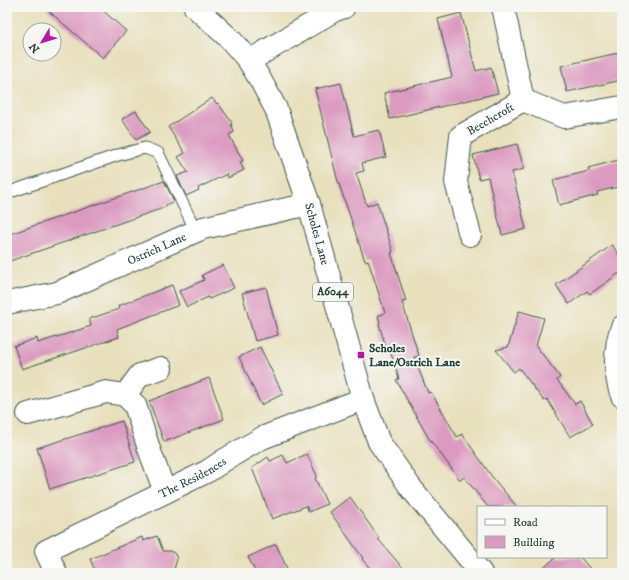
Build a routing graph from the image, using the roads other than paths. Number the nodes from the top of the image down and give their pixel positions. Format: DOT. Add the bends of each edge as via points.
graph roads {
  1 [pos="195,7"];
  2 [pos="344,7"];
  3 [pos="503,7"];
  4 [pos="249,61"];
  5 [pos="523,100"];
  6 [pos="622,107"];
  7 [pos="7,193"];
  8 [pos="309,204"];
  9 [pos="196,231"];
  10 [pos="470,235"];
  11 [pos="7,303"];
  12 [pos="622,327"];
  13 [pos="619,367"];
  14 [pos="161,368"];
  15 [pos="126,395"];
  16 [pos="622,396"];
  17 [pos="363,399"];
  18 [pos="28,414"];
  19 [pos="165,492"];
  20 [pos="56,573"];
  21 [pos="481,573"];
  1 -- 4 [label="street, Scholes Lane / A6044" via="230,39"];
  2 -- 4 [label="street"];
  3 -- 5 [label="street, Beechcroft"];
  4 -- 8 [label="street, Scholes Lane / A6044" via="276,109"];
  5 -- 6 [label="street, Beechcroft" via="564,117"];
  5 -- 10 [label="street, Beechcroft" via="461,136 456,182"];
  7 -- 9 [label="lane" via="145,148 158,153"];
  8 -- 9 [label="street, Ostrich Lane"];
  8 -- 17 [label="street, Scholes Lane / A6044"];
  9 -- 11 [label="street, Ostrich Lane" via="57,293"];
  12 -- 13 [label="street" via="618,339"];
  13 -- 16 [label="street"];
  14 -- 15 [label="street" via="140,376"];
  15 -- 18 [label="street" via="106,392"];
  15 -- 19 [label="street" via="135,405"];
  17 -- 19 [label="street, The Residences" via="262,438 208,471"];
  17 -- 21 [label="street, Scholes Lane / A6044" via="379,442 411,488"];
  19 -- 20 [label="street, The Residences" via="46,551"];
}
